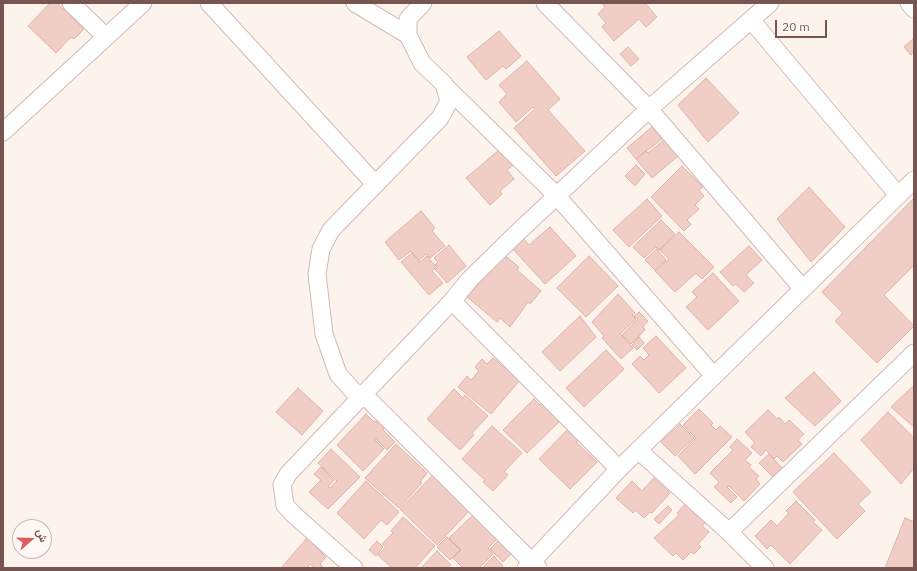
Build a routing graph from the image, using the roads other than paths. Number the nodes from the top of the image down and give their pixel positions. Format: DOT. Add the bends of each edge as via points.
graph roads {
  1 [pos="71,3"];
  2 [pos="143,3"];
  3 [pos="209,3"];
  4 [pos="355,3"];
  5 [pos="423,3"];
  6 [pos="545,3"];
  7 [pos="770,3"];
  8 [pos="909,3"];
  9 [pos="914,9"];
  10 [pos="751,20"];
  11 [pos="408,35"];
  12 [pos="106,37"];
  13 [pos="444,84"];
  14 [pos="649,109"];
  15 [pos="3,130"];
  16 [pos="914,180"];
  17 [pos="375,184"];
  18 [pos="556,195"];
  19 [pos="898,195"];
  20 [pos="802,288"];
  21 [pos="452,301"];
  22 [pos="914,353"];
  23 [pos="713,376"];
  24 [pos="364,395"];
  25 [pos="638,450"];
  26 [pos="619,469"];
  27 [pos="729,532"];
  28 [pos="532,566"];
  29 [pos="354,568"];
  30 [pos="765,568"];
  1 -- 12 [label="street"];
  2 -- 12 [label="street"];
  3 -- 17 [label="street"];
  4 -- 11 [label="street"];
  5 -- 11 [label="street" via="408,19"];
  6 -- 14 [label="street"];
  7 -- 10 [label="street"];
  8 -- 9 [label="street"];
  10 -- 14 [label="street"];
  10 -- 19 [label="street"];
  11 -- 13 [label="street" via="422,63"];
  12 -- 15 [label="street"];
  13 -- 17 [label="street" via="449,101 440,118"];
  13 -- 18 [label="street"];
  14 -- 18 [label="street"];
  14 -- 20 [label="street"];
  16 -- 19 [label="street"];
  17 -- 24 [label="street" via="330,230 321,249 317,274 324,334 338,374 354,392"];
  18 -- 21 [label="street" via="470,279"];
  18 -- 23 [label="street"];
  19 -- 20 [label="street"];
  20 -- 23 [label="street"];
  21 -- 24 [label="street"];
  21 -- 26 [label="street"];
  22 -- 27 [label="street"];
  23 -- 25 [label="street"];
  24 -- 28 [label="street"];
  24 -- 29 [label="street" via="288,474 282,485 285,505"];
  25 -- 26 [label="street"];
  25 -- 27 [label="street"];
  26 -- 28 [label="street"];
  27 -- 30 [label="street"];
}
